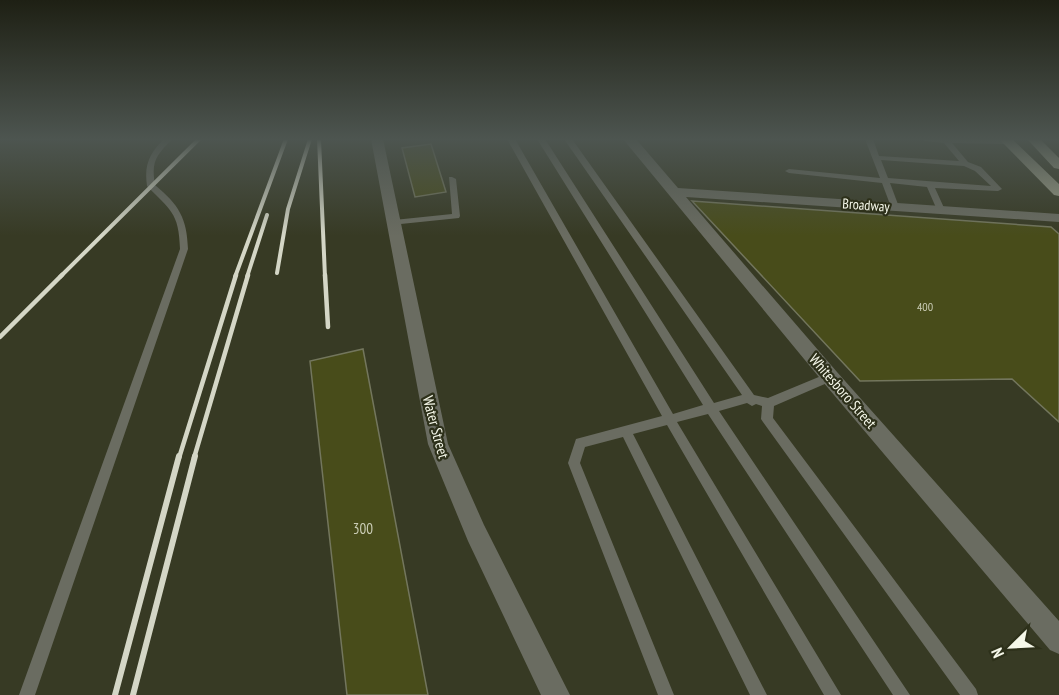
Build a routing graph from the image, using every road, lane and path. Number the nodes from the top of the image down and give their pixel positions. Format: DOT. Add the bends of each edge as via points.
graph roads {
  1 [pos="149,171"];
  2 [pos="384,171"];
  3 [pos="529,171"];
  4 [pos="561,171"];
  5 [pos="591,171"];
  6 [pos="657,171"];
  7 [pos="794,171"];
  8 [pos="882,171"];
  9 [pos="980,171"];
  10 [pos="1038,171"];
  11 [pos="452,178"];
  12 [pos="885,180"];
  13 [pos="930,185"];
  14 [pos="674,192"];
  15 [pos="1059,192"];
  16 [pos="895,207"];
  17 [pos="942,210"];
  18 [pos="1059,218"];
  19 [pos="394,223"];
  20 [pos="830,377"];
  21 [pos="749,398"];
  22 [pos="768,403"];
  23 [pos="711,408"];
  24 [pos="669,418"];
  25 [pos="767,419"];
  26 [pos="626,430"];
  27 [pos="1059,641"];
  28 [pos="27,695"];
  29 [pos="555,695"];
  30 [pos="666,695"];
  31 [pos="759,695"];
  32 [pos="833,695"];
  33 [pos="902,695"];
  34 [pos="970,695"];
  1 -- 28 [label="lane" via="151,186 170,201 184,225 184,249"];
  2 -- 19 [label="street, Water Street"];
  3 -- 24 [label="lane"];
  4 -- 23 [label="lane"];
  5 -- 21 [label="lane"];
  6 -- 14 [label="street, Whitesboro Street"];
  7 -- 12 [label="lane"];
  8 -- 12 [label="lane"];
  9 -- 13 [label="lane" via="998,189"];
  10 -- 15 [label="main road"];
  11 -- 19 [label="lane" via="456,216"];
  12 -- 13 [label="lane"];
  12 -- 16 [label="lane"];
  13 -- 17 [label="lane"];
  14 -- 16 [label="street, Broadway"];
  14 -- 20 [label="street, Whitesboro Street"];
  16 -- 17 [label="street, Broadway"];
  17 -- 18 [label="street, Broadway"];
  19 -- 29 [label="street, Water Street" via="438,444 476,533"];
  20 -- 22 [label="lane"];
  20 -- 27 [label="street, Whitesboro Street"];
  21 -- 22 [label="lane"];
  21 -- 23 [label="lane"];
  21 -- 25 [label="lane"];
  22 -- 25 [label="lane"];
  23 -- 24 [label="lane"];
  23 -- 33 [label="lane"];
  24 -- 26 [label="lane"];
  24 -- 32 [label="lane"];
  25 -- 34 [label="lane"];
  26 -- 30 [label="lane" via="580,443 574,463"];
  26 -- 31 [label="lane"];
}
